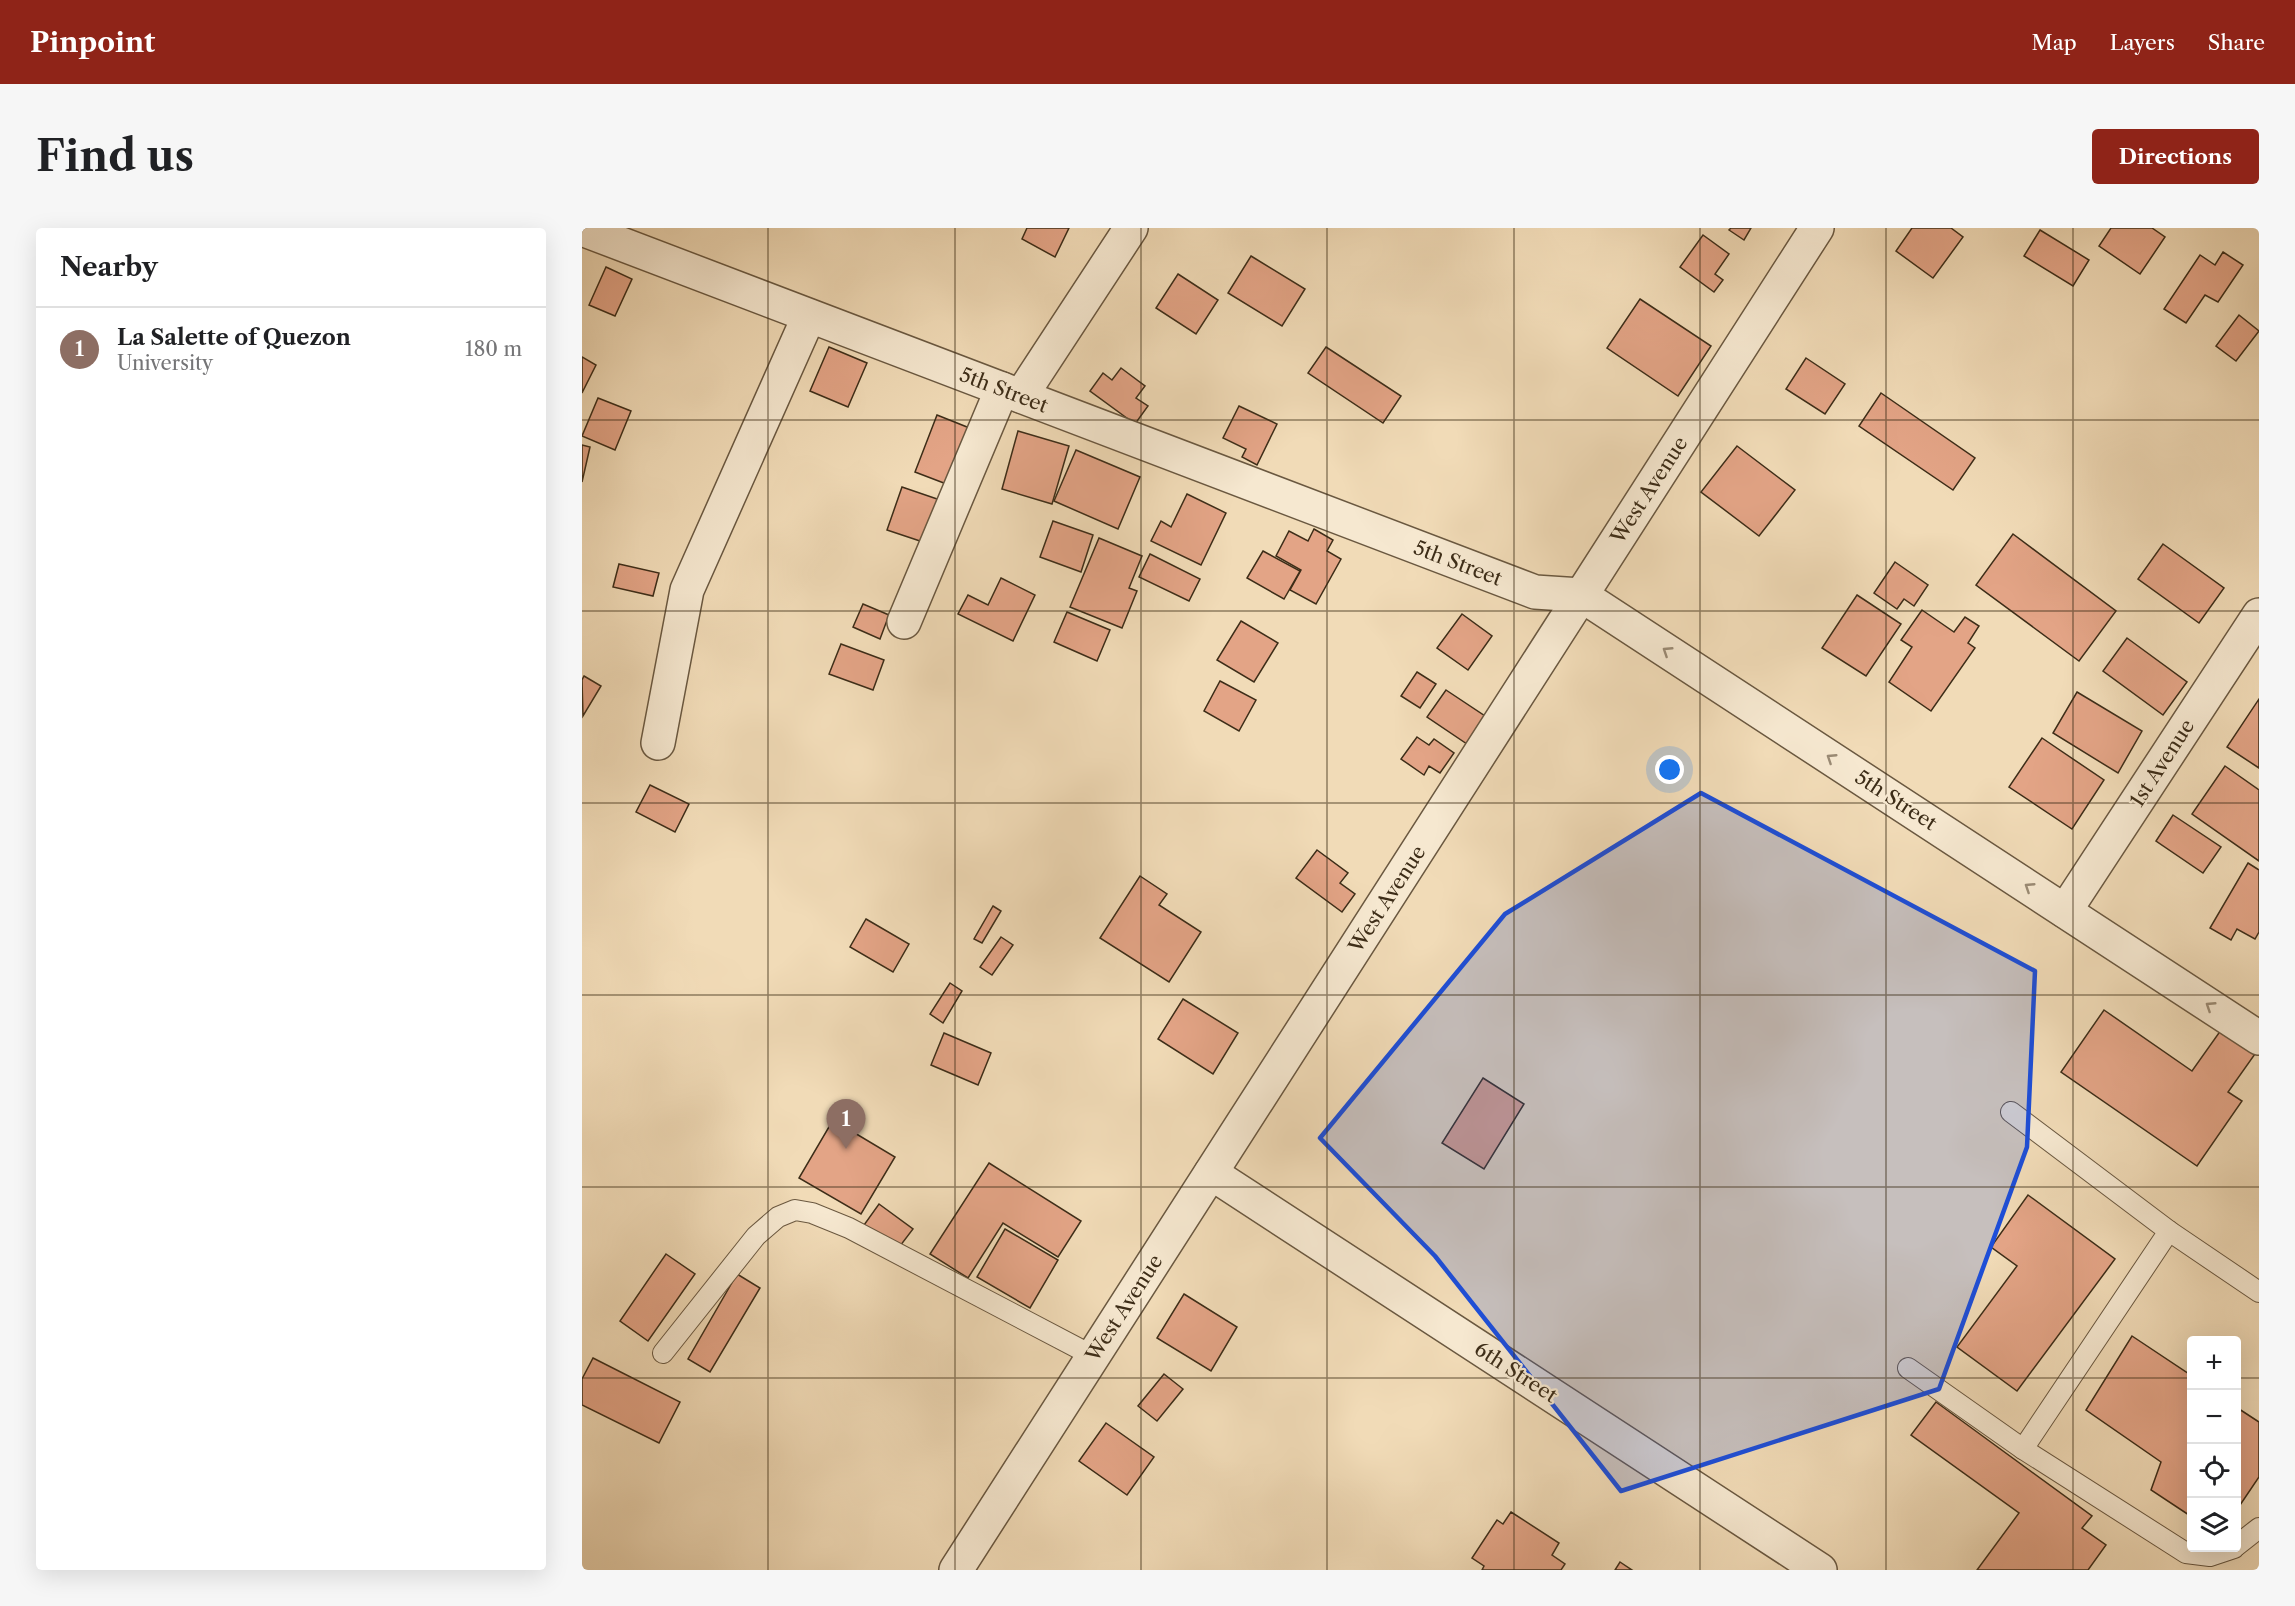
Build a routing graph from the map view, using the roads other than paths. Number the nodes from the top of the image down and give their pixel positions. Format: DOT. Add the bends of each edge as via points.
graph roads {
  1 [pos="1131,228"];
  2 [pos="1817,228"];
  3 [pos="582,229"];
  4 [pos="809,316"];
  5 [pos="1012,393"];
  6 [pos="1581,595"];
  7 [pos="2259,615"];
  8 [pos="904,622"];
  9 [pos="658,743"];
  10 [pos="2065,911"];
  11 [pos="2259,1038"];
  12 [pos="2012,1112"];
  13 [pos="1211,1173"];
  14 [pos="2169,1231"];
  15 [pos="2259,1292"];
  16 [pos="663,1353"];
  17 [pos="1093,1356"];
  18 [pos="1908,1368"];
  19 [pos="2023,1449"];
  20 [pos="2259,1528"];
  21 [pos="2241,1542"];
  22 [pos="2221,1552"];
  23 [pos="956,1570"];
  24 [pos="1820,1570"];
  1 -- 5 [label="street"];
  2 -- 6 [label="street, West Avenue"];
  3 -- 4 [label="street, 5th Street"];
  4 -- 5 [label="street, 5th Street"];
  4 -- 9 [label="street" via="687,590"];
  5 -- 6 [label="street, 5th Street" via="1535,592"];
  5 -- 8 [label="street"];
  10 -- 6 [label="street, 5th Street, one-way"];
  6 -- 13 [label="street, West Avenue"];
  7 -- 10 [label="street, 1st Avenue"];
  11 -- 10 [label="street, 5th Street, one-way"];
  12 -- 14 [label="lane"];
  13 -- 17 [label="street, West Avenue"];
  13 -- 24 [label="street, 6th Street"];
  14 -- 15 [label="lane"];
  14 -- 19 [label="lane"];
  16 -- 17 [label="lane" via="756,1236 778,1217 795,1210 849,1228"];
  17 -- 23 [label="street, West Avenue"];
  18 -- 19 [label="lane"];
  19 -- 22 [label="lane" via="2186,1553 2210,1556"];
  20 -- 21 [label="lane"];
}
